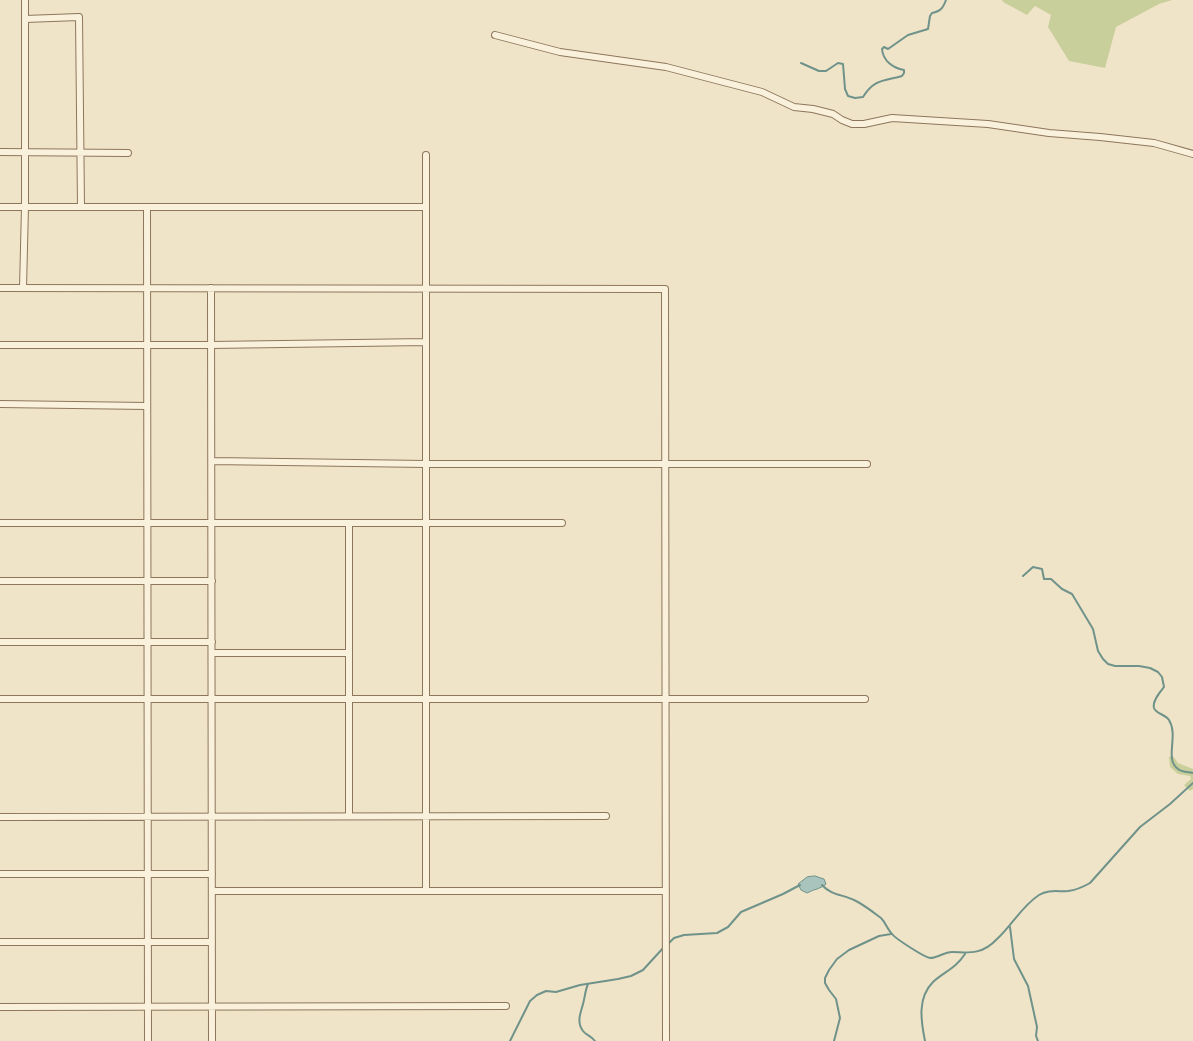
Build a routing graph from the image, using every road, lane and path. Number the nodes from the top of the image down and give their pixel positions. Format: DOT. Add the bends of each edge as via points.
graph roads {
  1 [pos="25,0"];
  2 [pos="25,19"];
  3 [pos="495,35"];
  4 [pos="0,152"];
  5 [pos="25,152"];
  6 [pos="81,153"];
  7 [pos="128,153"];
  8 [pos="1193,154"];
  9 [pos="426,155"];
  10 [pos="426,206"];
  11 [pos="0,207"];
  12 [pos="25,207"];
  13 [pos="81,207"];
  14 [pos="147,207"];
  15 [pos="0,288"];
  16 [pos="23,288"];
  17 [pos="147,288"];
  18 [pos="212,288"];
  19 [pos="426,288"];
  20 [pos="426,342"];
  21 [pos="0,345"];
  22 [pos="147,345"];
  23 [pos="212,345"];
  24 [pos="0,404"];
  25 [pos="147,406"];
  26 [pos="212,461"];
  27 [pos="426,464"];
  28 [pos="666,464"];
  29 [pos="867,464"];
  30 [pos="0,523"];
  31 [pos="147,523"];
  32 [pos="212,523"];
  33 [pos="349,523"];
  34 [pos="426,523"];
  35 [pos="562,523"];
  36 [pos="0,581"];
  37 [pos="147,581"];
  38 [pos="212,581"];
  39 [pos="0,642"];
  40 [pos="147,642"];
  41 [pos="212,642"];
  42 [pos="212,653"];
  43 [pos="349,653"];
  44 [pos="0,699"];
  45 [pos="147,699"];
  46 [pos="212,699"];
  47 [pos="349,699"];
  48 [pos="426,699"];
  49 [pos="666,699"];
  50 [pos="865,699"];
  51 [pos="212,816"];
  52 [pos="350,816"];
  53 [pos="426,816"];
  54 [pos="606,816"];
  55 [pos="0,817"];
  56 [pos="147,817"];
  57 [pos="0,874"];
  58 [pos="147,874"];
  59 [pos="212,874"];
  60 [pos="212,891"];
  61 [pos="426,891"];
  62 [pos="666,891"];
  63 [pos="0,942"];
  64 [pos="148,942"];
  65 [pos="212,942"];
  66 [pos="212,1006"];
  67 [pos="506,1006"];
  68 [pos="0,1007"];
  69 [pos="148,1007"];
  70 [pos="148,1041"];
  71 [pos="212,1041"];
  72 [pos="666,1041"];
  1 -- 2 [label="street"];
  2 -- 5 [label="street"];
  2 -- 6 [label="street" via="79,18"];
  3 -- 8 [label="street" via="560,52 664,67 762,92 794,107 833,114 852,124 892,118 988,124 1154,143"];
  4 -- 5 [label="street"];
  5 -- 6 [label="street"];
  5 -- 12 [label="street"];
  6 -- 7 [label="street"];
  6 -- 13 [label="street"];
  9 -- 10 [label="street"];
  10 -- 14 [label="street"];
  10 -- 19 [label="street"];
  11 -- 12 [label="street"];
  12 -- 13 [label="street"];
  12 -- 16 [label="street"];
  13 -- 14 [label="street"];
  14 -- 17 [label="street"];
  15 -- 16 [label="street"];
  16 -- 17 [label="street"];
  17 -- 18 [label="street"];
  17 -- 22 [label="street"];
  18 -- 19 [label="street"];
  18 -- 23 [label="street"];
  19 -- 20 [label="street"];
  19 -- 28 [label="street" via="665,289"];
  20 -- 23 [label="street"];
  20 -- 27 [label="street"];
  21 -- 22 [label="street"];
  22 -- 23 [label="street"];
  22 -- 25 [label="street"];
  23 -- 26 [label="street"];
  24 -- 25 [label="street"];
  25 -- 31 [label="street"];
  26 -- 27 [label="street"];
  26 -- 32 [label="street"];
  27 -- 28 [label="street"];
  27 -- 34 [label="street"];
  28 -- 29 [label="street"];
  28 -- 49 [label="street"];
  30 -- 31 [label="street"];
  31 -- 32 [label="street"];
  31 -- 37 [label="street"];
  32 -- 33 [label="street"];
  32 -- 38 [label="street"];
  33 -- 34 [label="street"];
  33 -- 43 [label="street"];
  34 -- 35 [label="street"];
  34 -- 48 [label="street"];
  36 -- 37 [label="street"];
  37 -- 38 [label="street"];
  37 -- 40 [label="street"];
  38 -- 41 [label="street"];
  39 -- 40 [label="street"];
  40 -- 41 [label="street"];
  40 -- 45 [label="street"];
  41 -- 42 [label="street"];
  42 -- 43 [label="street"];
  42 -- 46 [label="street"];
  43 -- 47 [label="street"];
  44 -- 45 [label="street"];
  45 -- 46 [label="street"];
  45 -- 56 [label="street"];
  46 -- 47 [label="street"];
  46 -- 51 [label="street"];
  47 -- 48 [label="street"];
  47 -- 52 [label="street"];
  48 -- 49 [label="street"];
  48 -- 53 [label="street"];
  49 -- 50 [label="street"];
  49 -- 62 [label="street"];
  51 -- 52 [label="street"];
  51 -- 56 [label="street"];
  51 -- 59 [label="street"];
  52 -- 53 [label="street"];
  53 -- 54 [label="street"];
  53 -- 61 [label="street"];
  55 -- 56 [label="street"];
  56 -- 58 [label="street"];
  57 -- 58 [label="street"];
  58 -- 59 [label="street"];
  58 -- 64 [label="street"];
  59 -- 60 [label="street"];
  60 -- 61 [label="street"];
  60 -- 65 [label="street"];
  61 -- 62 [label="street"];
  62 -- 72 [label="street"];
  63 -- 64 [label="street"];
  64 -- 65 [label="street"];
  64 -- 69 [label="street"];
  65 -- 66 [label="street"];
  66 -- 67 [label="street"];
  66 -- 69 [label="street"];
  66 -- 71 [label="street"];
  68 -- 69 [label="street"];
  69 -- 70 [label="street"];
}
